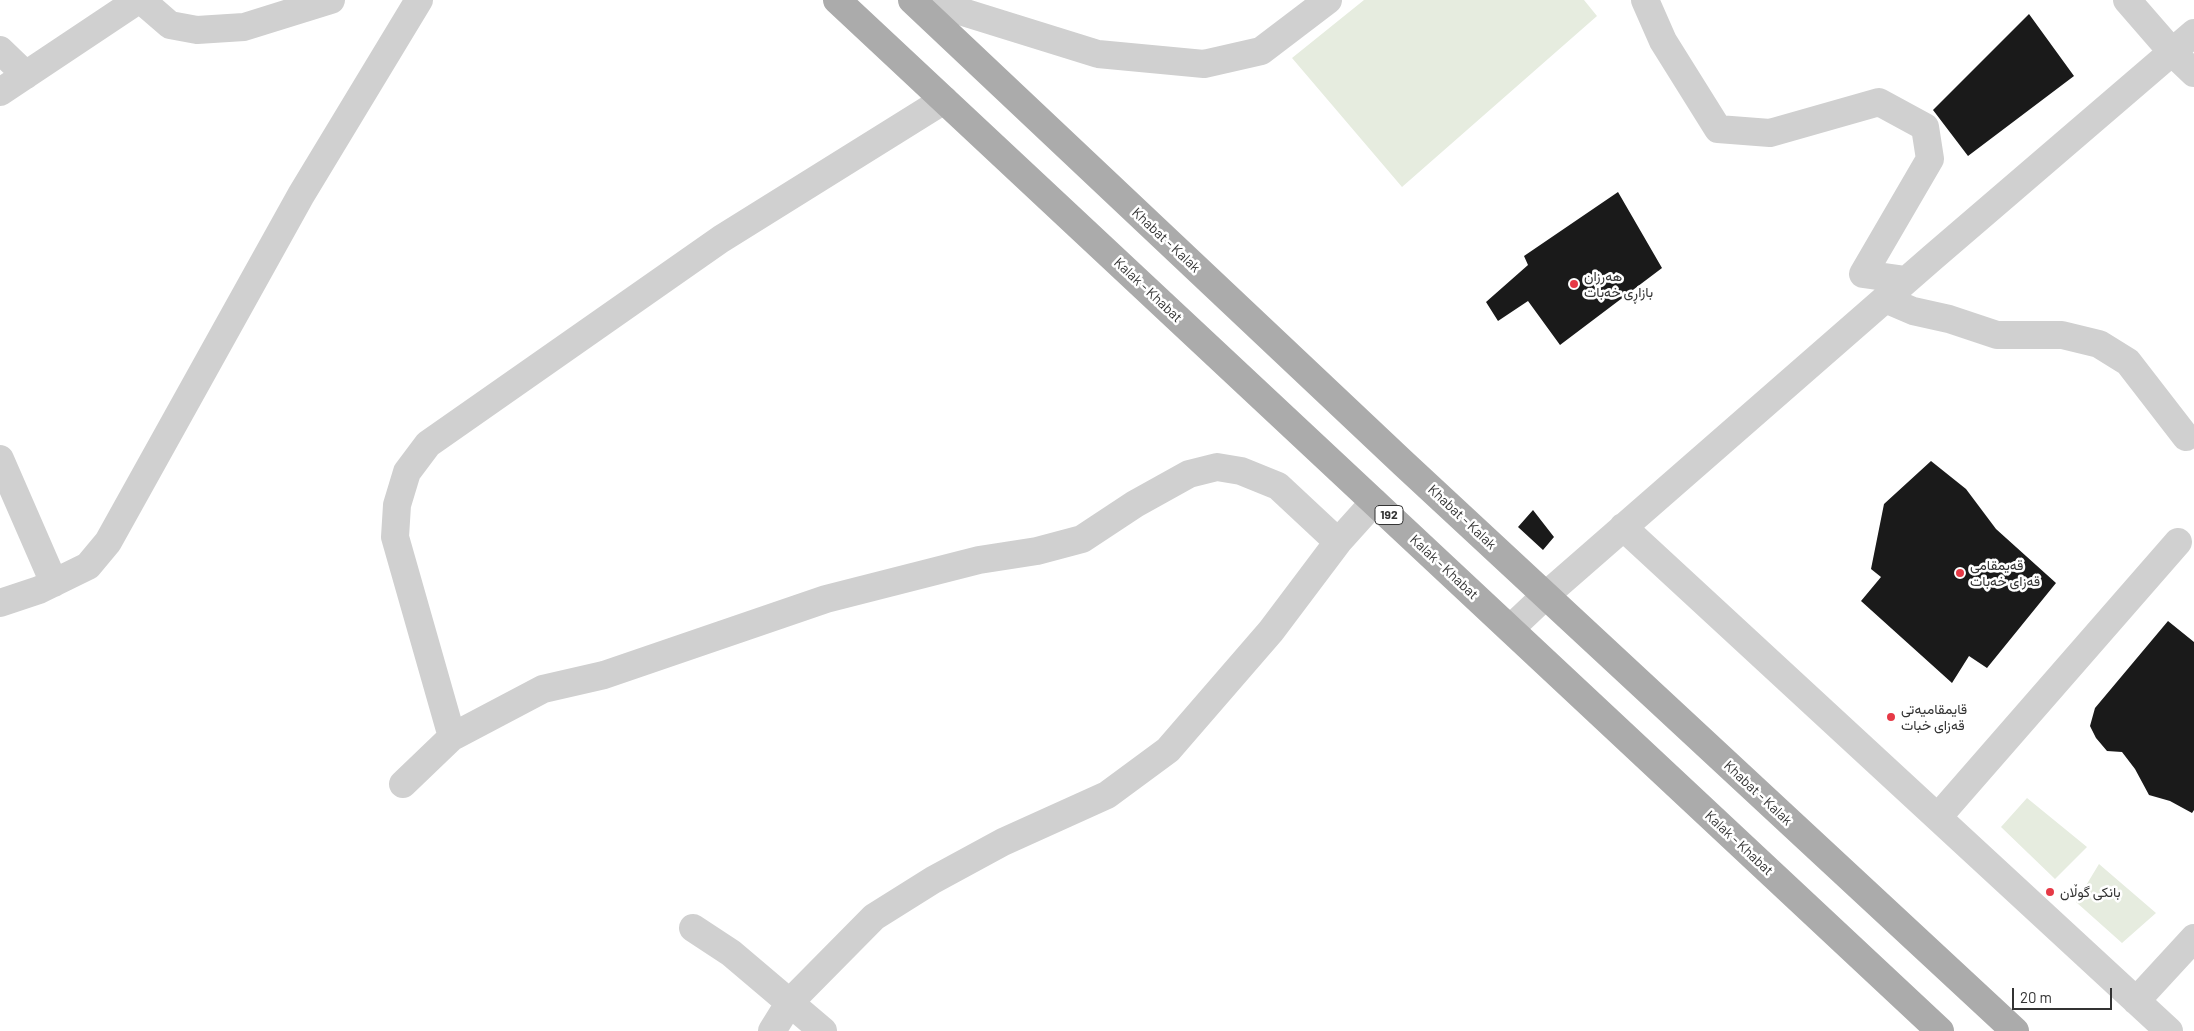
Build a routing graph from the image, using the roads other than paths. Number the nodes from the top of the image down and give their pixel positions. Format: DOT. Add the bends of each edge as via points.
graph roads {
  1 [pos="139,0"];
  2 [pos="331,0"];
  3 [pos="419,0"];
  4 [pos="837,0"];
  5 [pos="912,0"];
  6 [pos="924,0"];
  7 [pos="1328,0"];
  8 [pos="1645,0"];
  9 [pos="2127,0"];
  10 [pos="2194,33"];
  11 [pos="0,50"];
  12 [pos="2173,53"];
  13 [pos="2194,72"];
  14 [pos="26,75"];
  15 [pos="0,92"];
  16 [pos="944,100"];
  17 [pos="1906,280"];
  18 [pos="1885,298"];
  19 [pos="2186,438"];
  20 [pos="0,459"];
  21 [pos="1374,502"];
  22 [pos="1623,527"];
  23 [pos="1338,542"];
  24 [pos="2178,542"];
  25 [pos="54,583"];
  26 [pos="1546,595"];
  27 [pos="0,603"];
  28 [pos="1510,629"];
  29 [pos="452,737"];
  30 [pos="403,784"];
  31 [pos="1938,817"];
  32 [pos="693,928"];
  33 [pos="2194,938"];
  34 [pos="2136,1001"];
  35 [pos="790,1002"];
  36 [pos="1930,1028"];
  37 [pos="772,1031"];
  38 [pos="823,1031"];
  39 [pos="2015,1031"];
  40 [pos="2169,1031"];
  1 -- 2 [label="street" via="170,25 197,30 244,27"];
  1 -- 14 [label="street"];
  3 -- 25 [label="street" via="301,195 108,542 88,566"];
  4 -- 16 [label="main road, Kalak - Khabat / 192"];
  5 -- 26 [label="main road, Khabat - Kalak"];
  6 -- 7 [label="street" via="1098,54 1204,64 1261,51"];
  8 -- 17 [label="street" via="1663,41 1718,129 1770,133 1879,102 1925,127 1930,159 1863,274"];
  9 -- 12 [label="street"];
  10 -- 12 [label="street"];
  11 -- 14 [label="street"];
  12 -- 13 [label="street"];
  12 -- 17 [label="street"];
  14 -- 15 [label="street"];
  16 -- 21 [label="main road, Kalak - Khabat / 192"];
  16 -- 29 [label="street" via="720,239 428,444 407,472 396,505 395,537"];
  17 -- 18 [label="street"];
  18 -- 19 [label="street" via="1913,311 1997,335 2062,335 2099,344 2128,362"];
  18 -- 22 [label="street"];
  20 -- 25 [label="street"];
  21 -- 23 [label="street"];
  21 -- 28 [label="main road, Kalak - Khabat / 192"];
  22 -- 26 [label="street"];
  22 -- 31 [label="street"];
  23 -- 29 [label="street" via="1278,486 1241,471 1216,467 1189,474 1082,539 1037,551 978,560 826,599 604,675 543,688"];
  23 -- 35 [label="street" via="1271,631 1168,750 1106,795 1003,842 874,917"];
  24 -- 31 [label="street"];
  25 -- 27 [label="street"];
  26 -- 28 [label="street"];
  26 -- 39 [label="main road, Khabat - Kalak"];
  28 -- 36 [label="main road, Kalak - Khabat / 192"];
  29 -- 30 [label="street"];
  31 -- 34 [label="street"];
  32 -- 35 [label="street" via="731,953"];
  33 -- 34 [label="street"];
  34 -- 40 [label="street"];
  35 -- 37 [label="street"];
  35 -- 38 [label="street"];
}
